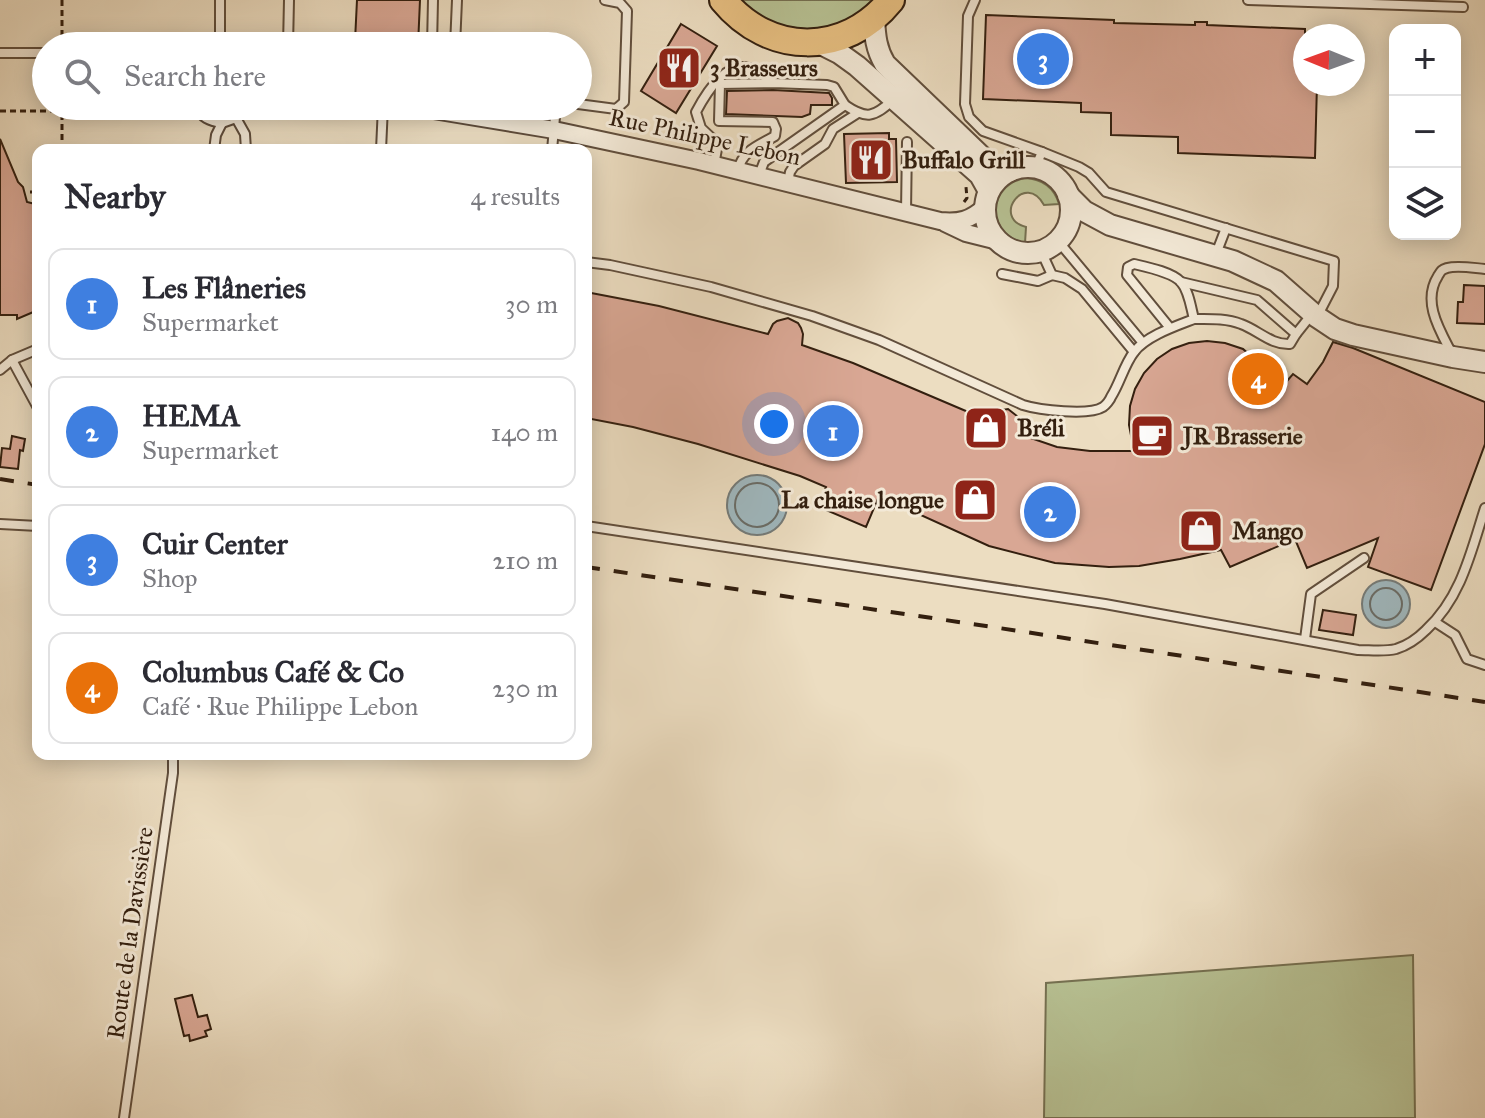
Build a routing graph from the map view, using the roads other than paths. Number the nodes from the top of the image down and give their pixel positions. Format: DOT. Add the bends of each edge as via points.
graph roads {
  1 [pos="220,0"];
  2 [pos="289,0"];
  3 [pos="433,0"];
  4 [pos="457,0"];
  5 [pos="605,0"];
  6 [pos="723,0"];
  7 [pos="975,0"];
  8 [pos="1248,0"];
  9 [pos="1441,4"];
  10 [pos="1463,7"];
  11 [pos="882,9"];
  12 [pos="217,32"];
  13 [pos="288,32"];
  14 [pos="432,32"];
  15 [pos="456,32"];
  16 [pos="817,42"];
  17 [pos="32,50"];
  18 [pos="0,53"];
  19 [pos="773,83"];
  20 [pos="893,99"];
  21 [pos="845,105"];
  22 [pos="592,106"];
  23 [pos="858,113"];
  24 [pos="227,120"];
  25 [pos="244,120"];
  26 [pos="382,120"];
  27 [pos="500,120"];
  28 [pos="555,120"];
  29 [pos="210,121"];
  30 [pos="222,123"];
  31 [pos="554,130"];
  32 [pos="907,142"];
  33 [pos="212,144"];
  34 [pos="214,144"];
  35 [pos="246,144"];
  36 [pos="381,144"];
  37 [pos="553,144"];
  38 [pos="1038,160"];
  39 [pos="714,165"];
  40 [pos="738,170"];
  41 [pos="1010,171"];
  42 [pos="759,175"];
  43 [pos="788,182"];
  44 [pos="1068,195"];
  45 [pos="987,199"];
  46 [pos="906,212"];
  47 [pos="940,221"];
  48 [pos="1110,225"];
  49 [pos="1226,228"];
  50 [pos="1055,240"];
  51 [pos="998,241"];
  52 [pos="1216,256"];
  53 [pos="592,263"];
  54 [pos="1485,269"];
  55 [pos="1002,274"];
  56 [pos="1052,275"];
  57 [pos="1181,282"];
  58 [pos="1314,315"];
  59 [pos="1194,319"];
  60 [pos="1170,328"];
  61 [pos="1296,334"];
  62 [pos="1143,343"];
  63 [pos="32,352"];
  64 [pos="1134,352"];
  65 [pos="1453,357"];
  66 [pos="1485,362"];
  67 [pos="4,365"];
  68 [pos="32,400"];
  69 [pos="1484,512"];
  70 [pos="0,524"];
  71 [pos="32,526"];
  72 [pos="592,527"];
  73 [pos="1364,558"];
  74 [pos="1435,622"];
  75 [pos="1305,639"];
  76 [pos="1485,665"];
  77 [pos="173,760"];
  78 [pos="124,1118"];
  1 -- 12 [label="lane"];
  2 -- 13 [label="lane"];
  3 -- 14 [label="lane"];
  4 -- 15 [label="lane"];
  5 -- 22 [label="lane" via="620,3 627,11 624,102 616,109"];
  6 -- 16 [label="main road" via="760,32 788,41"];
  7 -- 38 [label="lane" via="968,16 969,117 983,131"];
  8 -- 9 [label="lane"];
  9 -- 10 [label="lane"];
  11 -- 16 [label="main road" via="847,35"];
  11 -- 41 [label="street" via="875,39 885,64 984,159"];
  16 -- 20 [label="street" via="857,66"];
  17 -- 18 [label="lane"];
  19 -- 21 [label="lane" via="834,87"];
  19 -- 39 [label="lane" via="745,67 710,87 696,112 701,128 718,144"];
  19 -- 40 [label="lane" via="720,84 719,121 773,122 776,129 775,136 745,154"];
  20 -- 23 [label="lane" via="879,112"];
  20 -- 45 [label="street" via="980,175"];
  21 -- 23 [label="lane"];
  21 -- 42 [label="lane" via="764,162"];
  23 -- 43 [label="lane" via="794,166"];
  24 -- 30 [label="lane"];
  25 -- 35 [label="lane"];
  26 -- 36 [label="lane"];
  27 -- 31 [label="street, Rue Philippe Lebon"];
  28 -- 31 [label="lane"];
  29 -- 30 [label="lane"];
  29 -- 33 [label="lane"];
  30 -- 34 [label="lane"];
  31 -- 37 [label="lane"];
  31 -- 39 [label="street, Rue Philippe Lebon"];
  32 -- 46 [label="lane"];
  38 -- 41 [label="street"];
  38 -- 44 [label="street"];
  38 -- 49 [label="lane" via="1089,173 1106,192"];
  39 -- 40 [label="street, Rue Philippe Lebon"];
  40 -- 42 [label="street, Rue Philippe Lebon"];
  41 -- 45 [label="street"];
  42 -- 43 [label="street, Rue Philippe Lebon"];
  43 -- 46 [label="street, Rue Philippe Lebon"];
  44 -- 48 [label="street"];
  44 -- 50 [label="street" via="1070,217"];
  45 -- 47 [label="street, Rue Philippe Lebon" via="972,218"];
  45 -- 51 [label="street" via="986,220"];
  46 -- 47 [label="street, Rue Philippe Lebon"];
  47 -- 51 [label="street, Rue Philippe Lebon"];
  48 -- 50 [label="street"];
  48 -- 52 [label="street"];
  49 -- 52 [label="lane"];
  49 -- 58 [label="lane" via="1334,261 1333,286"];
  50 -- 51 [label="street" via="1023,253"];
  50 -- 56 [label="lane"];
  50 -- 62 [label="lane"];
  52 -- 58 [label="street" via="1276,281"];
  53 -- 64 [label="lane" via="711,287 812,316 1036,409 1104,406"];
  54 -- 65 [label="lane" via="1449,268 1435,280 1432,306"];
  55 -- 56 [label="lane" via="1038,281"];
  56 -- 64 [label="lane" via="1082,289"];
  57 -- 59 [label="lane"];
  57 -- 60 [label="lane" via="1160,270 1128,267 1127,275"];
  57 -- 61 [label="lane" via="1257,300"];
  58 -- 61 [label="lane"];
  58 -- 65 [label="street" via="1353,335"];
  59 -- 60 [label="lane"];
  59 -- 61 [label="lane" via="1240,323 1280,344 1290,344"];
  60 -- 62 [label="lane"];
  62 -- 64 [label="lane"];
  63 -- 67 [label="lane"];
  65 -- 66 [label="street"];
  67 -- 68 [label="lane"];
  69 -- 74 [label="lane" via="1463,577"];
  70 -- 71 [label="lane"];
  72 -- 75 [label="lane"];
  73 -- 75 [label="lane" via="1311,594"];
  74 -- 75 [label="lane" via="1411,644 1392,650 1358,650"];
  74 -- 76 [label="lane" via="1455,635 1467,659"];
  77 -- 78 [label="lane, Route de la Davissière"];
}
